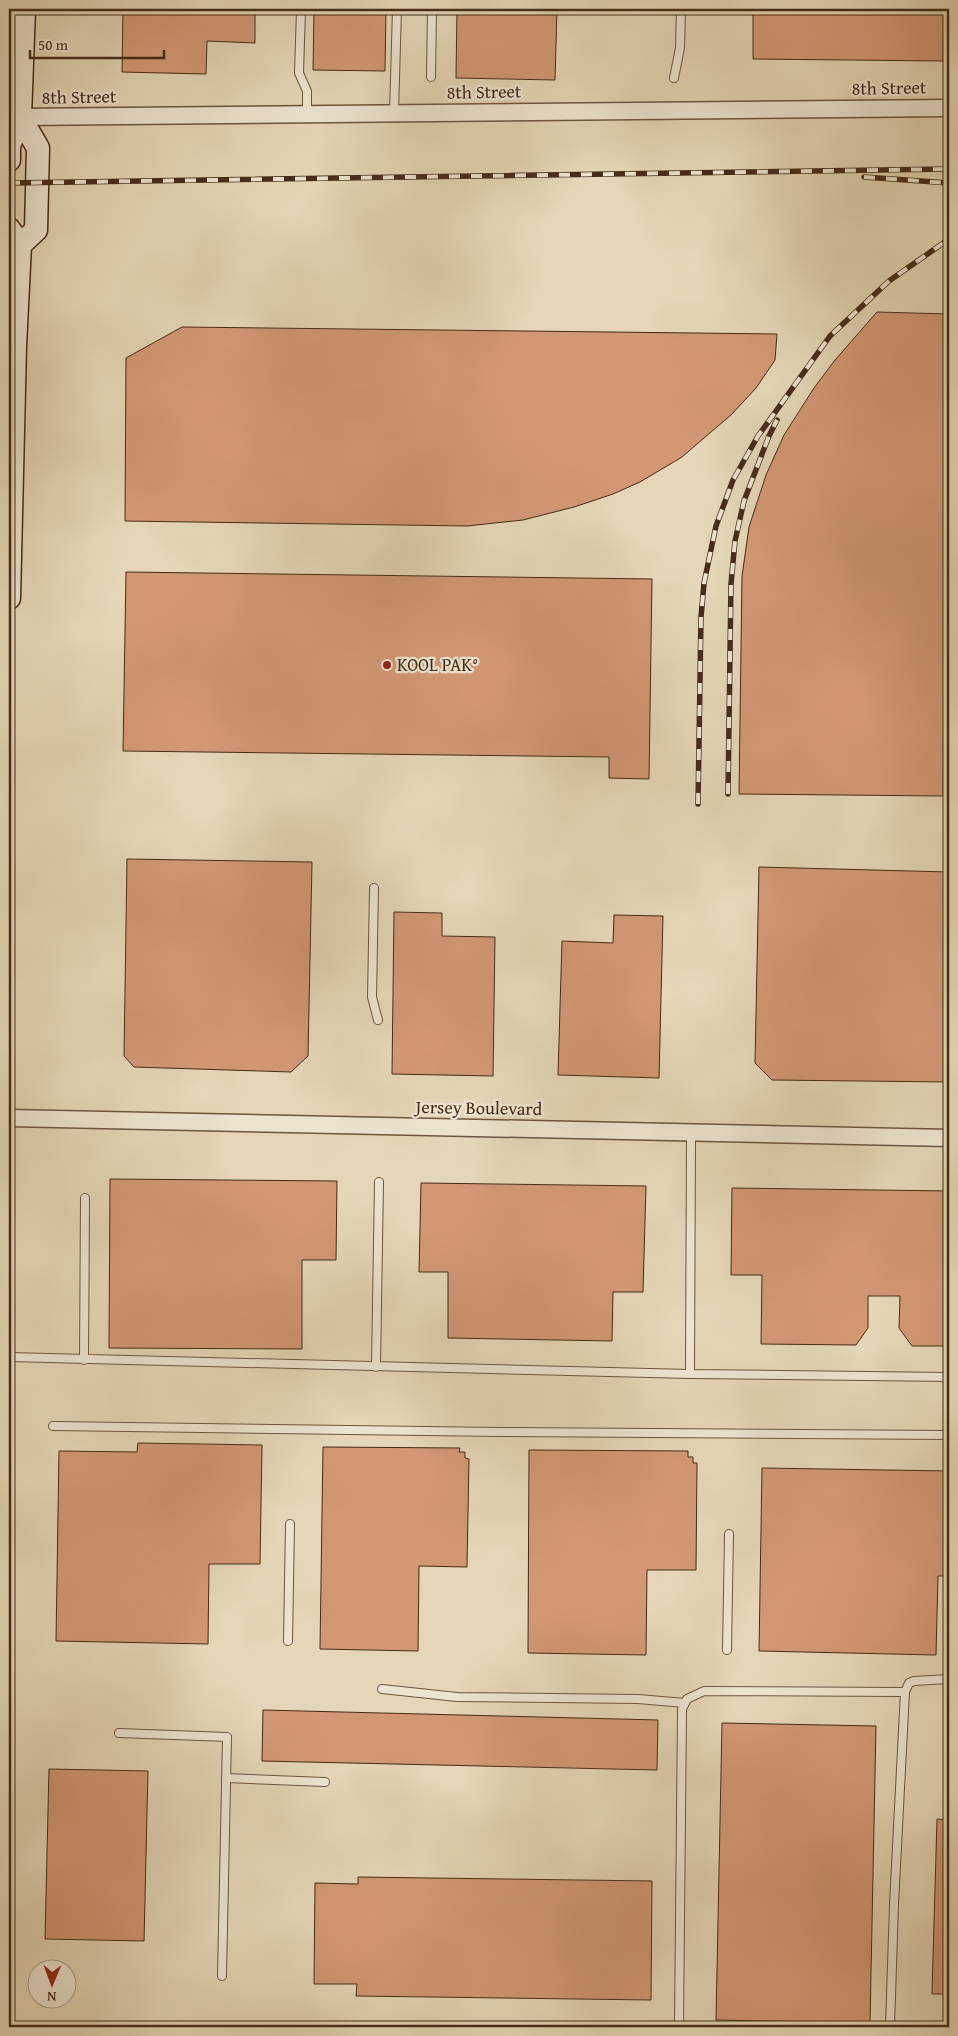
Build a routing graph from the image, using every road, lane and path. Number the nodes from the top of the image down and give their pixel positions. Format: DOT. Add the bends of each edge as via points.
graph roads {
  1 [pos="24,9"];
  2 [pos="301,9"];
  3 [pos="398,9"];
  4 [pos="432,9"];
  5 [pos="681,9"];
  6 [pos="431,77"];
  7 [pos="674,78"];
  8 [pos="949,108"];
  9 [pos="394,113"];
  10 [pos="307,114"];
  11 [pos="14,117"];
  12 [pos="9,160"];
  13 [pos="15,237"];
  14 [pos="9,598"];
  15 [pos="374,888"];
  16 [pos="378,1020"];
  17 [pos="9,1118"];
  18 [pos="691,1133"];
  19 [pos="949,1138"];
  20 [pos="380,1182"];
  21 [pos="85,1198"];
  22 [pos="9,1357"];
  23 [pos="84,1360"];
  24 [pos="376,1367"];
  25 [pos="690,1374"];
  26 [pos="949,1377"];
  27 [pos="53,1426"];
  28 [pos="949,1435"];
  29 [pos="290,1524"];
  30 [pos="729,1534"];
  31 [pos="288,1641"];
  32 [pos="727,1650"];
  33 [pos="949,1679"];
  34 [pos="382,1689"];
  35 [pos="905,1692"];
  36 [pos="685,1703"];
  37 [pos="118,1733"];
  38 [pos="226,1778"];
  39 [pos="325,1782"];
  40 [pos="222,1976"];
  41 [pos="679,2027"];
  42 [pos="890,2027"];
  1 -- 11 [label="main road"];
  2 -- 10 [label="lane" via="299,73 306,90"];
  3 -- 9 [label="lane"];
  4 -- 6 [label="lane"];
  5 -- 7 [label="lane" via="680,48"];
  8 -- 9 [label="street, 8th Street"];
  9 -- 10 [label="street, 8th Street"];
  10 -- 11 [label="street, 8th Street"];
  11 -- 12 [label="main road"];
  11 -- 13 [label="main road" via="38,148 36,230"];
  13 -- 14 [label="main road"];
  15 -- 16 [label="lane" via="372,997"];
  17 -- 18 [label="street, Jersey Boulevard"];
  18 -- 19 [label="street, Jersey Boulevard"];
  18 -- 25 [label="lane"];
  20 -- 24 [label="lane"];
  21 -- 23 [label="lane"];
  22 -- 23 [label="lane"];
  23 -- 24 [label="lane"];
  24 -- 25 [label="lane"];
  25 -- 26 [label="lane"];
  27 -- 28 [label="lane"];
  29 -- 31 [label="lane"];
  30 -- 32 [label="lane"];
  33 -- 35 [label="lane" via="914,1681 909,1683"];
  34 -- 36 [label="lane" via="457,1697 638,1699"];
  35 -- 36 [label="lane" via="704,1691"];
  35 -- 42 [label="lane"];
  36 -- 41 [label="lane" via="682,1709"];
  37 -- 38 [label="lane" via="227,1737"];
  38 -- 39 [label="lane"];
  38 -- 40 [label="lane"];
}
